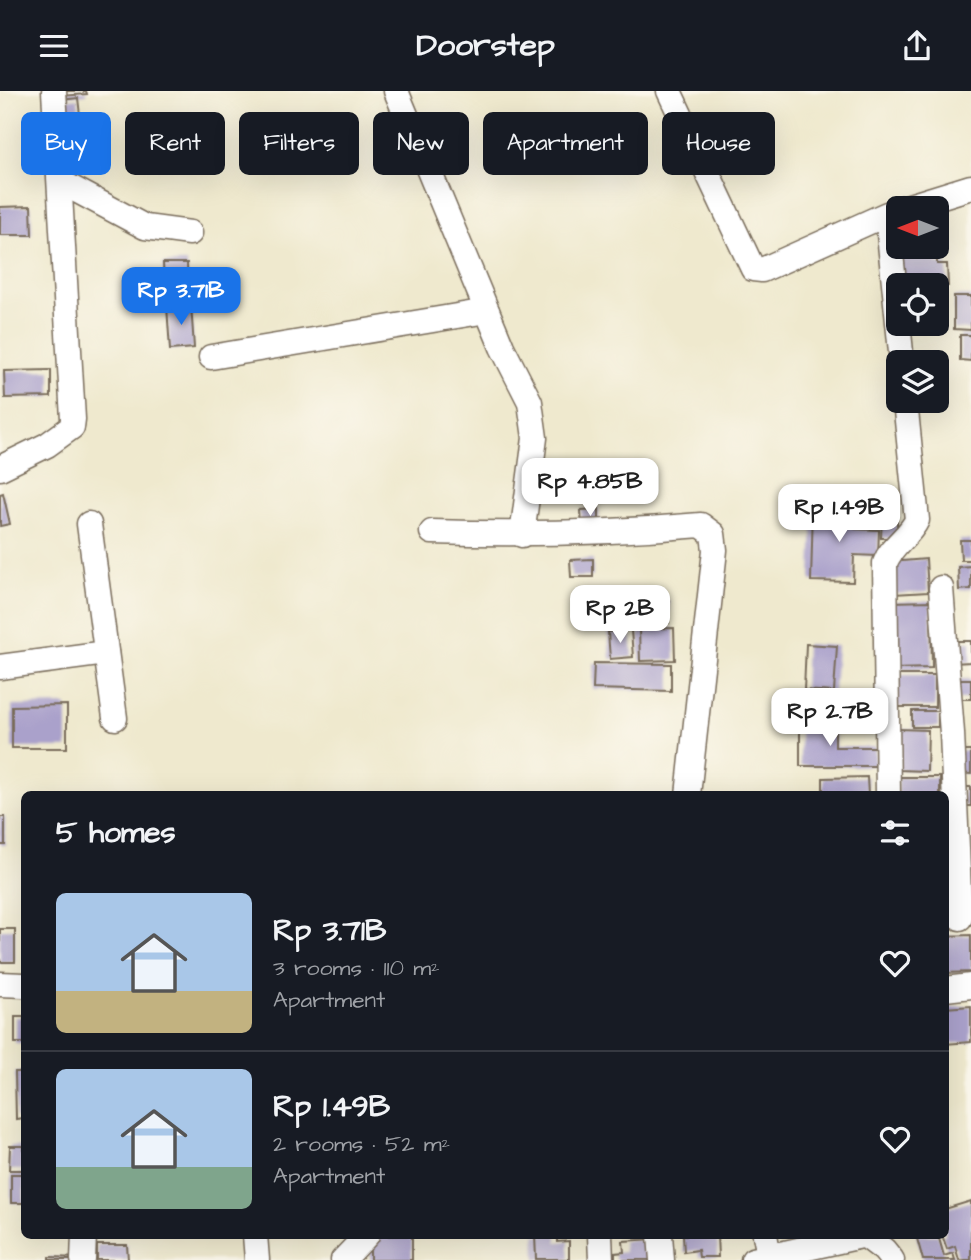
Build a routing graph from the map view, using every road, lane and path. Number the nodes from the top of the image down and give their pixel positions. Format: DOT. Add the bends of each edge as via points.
graph roads {
  1 [pos="54,91"];
  2 [pos="396,91"];
  3 [pos="669,91"];
  4 [pos="61,183"];
  5 [pos="971,187"];
  6 [pos="943,196"];
  7 [pos="886,215"];
  8 [pos="190,233"];
  9 [pos="898,259"];
  10 [pos="487,311"];
  11 [pos="902,350"];
  12 [pos="211,356"];
  13 [pos="906,413"];
  14 [pos="0,468"];
  15 [pos="89,524"];
  16 [pos="432,532"];
  17 [pos="522,535"];
  18 [pos="941,588"];
  19 [pos="106,653"];
  20 [pos="0,667"];
  21 [pos="115,718"];
  22 [pos="688,791"];
  23 [pos="888,791"];
  24 [pos="959,918"];
  25 [pos="0,984"];
  26 [pos="21,985"];
  27 [pos="971,986"];
  28 [pos="949,989"];
  29 [pos="85,1239"];
  30 [pos="255,1239"];
  31 [pos="363,1239"];
  32 [pos="600,1239"];
  33 [pos="660,1239"];
  34 [pos="844,1239"];
  35 [pos="869,1239"];
  36 [pos="762,1251"];
  37 [pos="83,1260"];
  38 [pos="257,1260"];
  39 [pos="344,1260"];
  40 [pos="601,1260"];
  41 [pos="662,1260"];
  42 [pos="892,1260"];
  1 -- 4 [label="street"];
  2 -- 10 [label="street"];
  3 -- 7 [label="street" via="753,269 762,270"];
  4 -- 8 [label="street" via="145,227"];
  4 -- 14 [label="street" via="72,427"];
  5 -- 6 [label="street"];
  9 -- 11 [label="street"];
  10 -- 12 [label="street"];
  10 -- 17 [label="street" via="535,421"];
  13 -- 23 [label="street" via="917,520 885,563"];
  15 -- 19 [label="street"];
  16 -- 17 [label="street"];
  17 -- 22 [label="street" via="701,525 713,534"];
  18 -- 24 [label="street" via="953,733"];
  19 -- 20 [label="street"];
  19 -- 21 [label="street"];
  25 -- 26 [label="street"];
  27 -- 28 [label="street"];
  29 -- 37 [label="street"];
  30 -- 38 [label="street"];
  31 -- 39 [label="street"];
  32 -- 40 [label="street"];
  33 -- 41 [label="street"];
  34 -- 36 [label="street"];
  35 -- 42 [label="street"];
}
